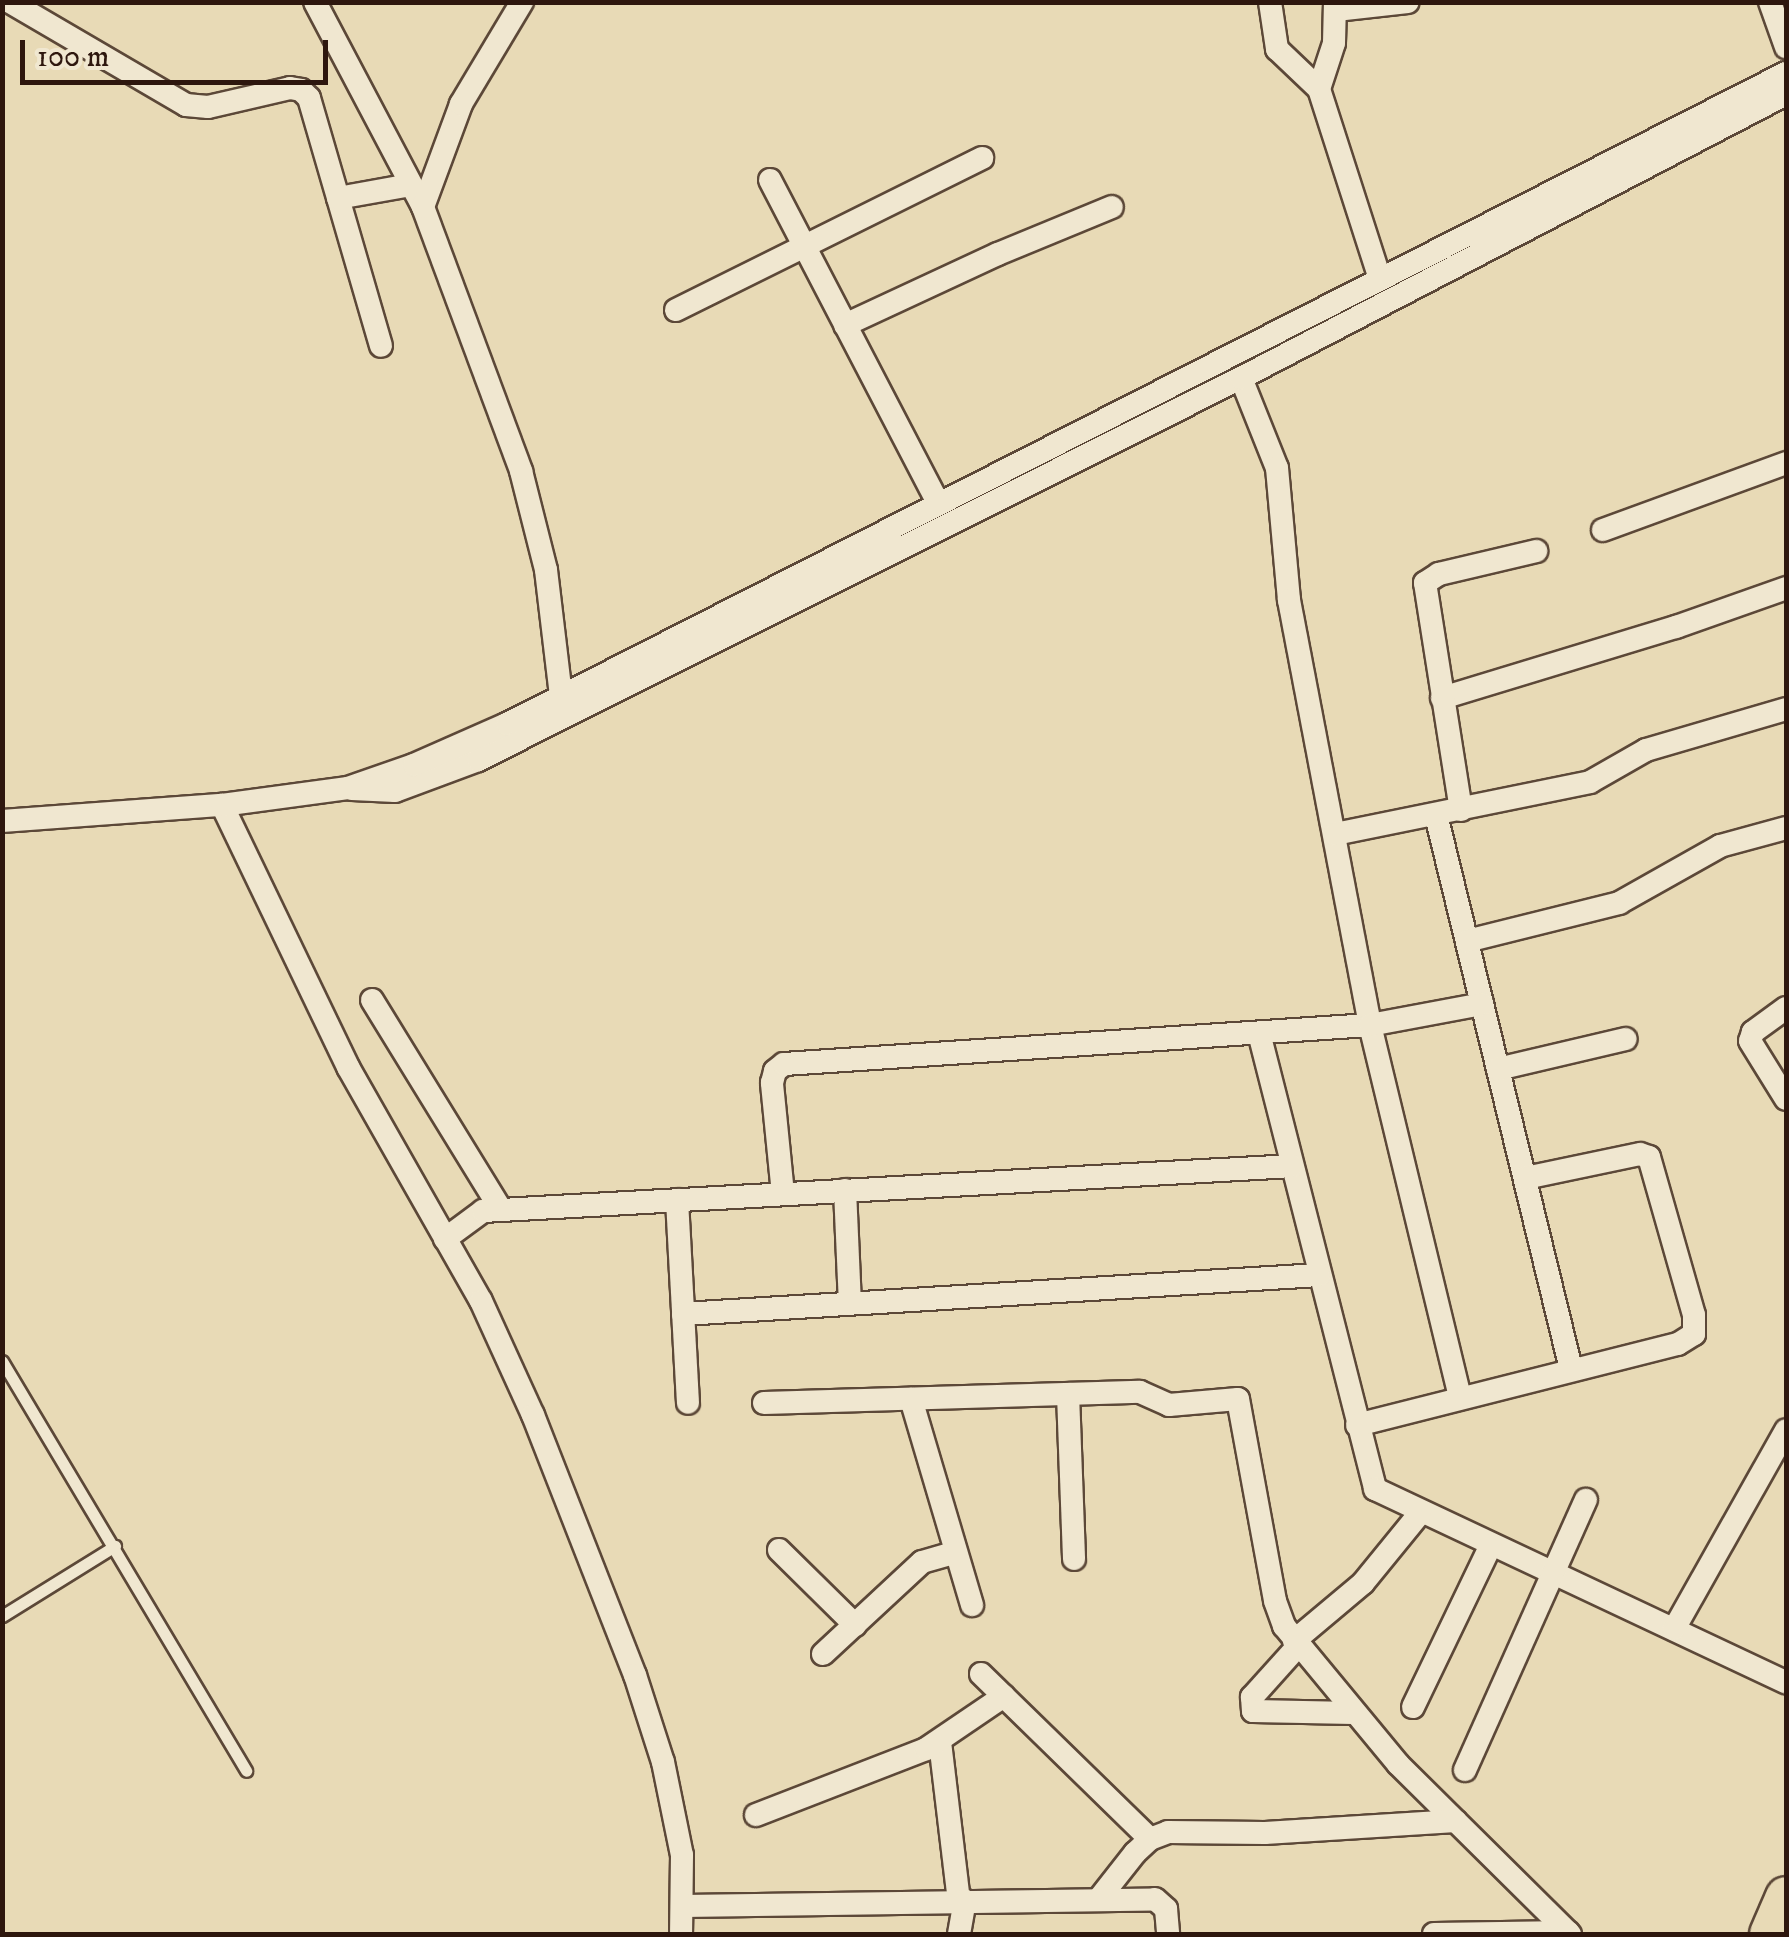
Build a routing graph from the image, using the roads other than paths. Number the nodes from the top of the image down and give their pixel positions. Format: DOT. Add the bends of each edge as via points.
graph roads {
  1 [pos="10,2"];
  2 [pos="314,2"];
  3 [pos="522,2"];
  4 [pos="1270,2"];
  5 [pos="1408,2"];
  6 [pos="1770,2"];
  7 [pos="1336,6"];
  8 [pos="1786,47"];
  9 [pos="1786,72"];
  10 [pos="1319,88"];
  11 [pos="1786,94"];
  12 [pos="982,158"];
  13 [pos="770,180"];
  14 [pos="410,185"];
  15 [pos="338,198"];
  16 [pos="423,207"];
  17 [pos="1112,207"];
  18 [pos="802,243"];
  19 [pos="1380,279"];
  20 [pos="676,310"];
  21 [pos="845,325"];
  22 [pos="381,346"];
  23 [pos="1241,378"];
  24 [pos="1786,463"];
  25 [pos="938,503"];
  26 [pos="1603,530"];
  27 [pos="1536,552"];
  28 [pos="1786,588"];
  29 [pos="561,696"];
  30 [pos="1442,698"];
  31 [pos="1786,709"];
  32 [pos="348,788"];
  33 [pos="222,805"];
  34 [pos="1461,810"];
  35 [pos="1436,815"];
  36 [pos="2,821"];
  37 [pos="1786,828"];
  38 [pos="1335,834"];
  39 [pos="1467,941"];
  40 [pos="372,1000"];
  41 [pos="1482,1004"];
  42 [pos="1786,1008"];
  43 [pos="1370,1024"];
  44 [pos="1258,1033"];
  45 [pos="1626,1039"];
  46 [pos="1498,1068"];
  47 [pos="1786,1098"];
  48 [pos="1292,1166"];
  49 [pos="1524,1178"];
  50 [pos="845,1190"];
  51 [pos="784,1194"];
  52 [pos="677,1200"];
  53 [pos="500,1210"];
  54 [pos="445,1239"];
  55 [pos="1319,1275"];
  56 [pos="850,1303"];
  57 [pos="683,1314"];
  58 [pos="2,1360"];
  59 [pos="1571,1369"];
  60 [pos="1068,1394"];
  61 [pos="1460,1398"];
  62 [pos="910,1399"];
  63 [pos="688,1403"];
  64 [pos="764,1403"];
  65 [pos="1357,1425"];
  66 [pos="1786,1430"];
  67 [pos="1586,1500"];
  68 [pos="1420,1513"];
  69 [pos="1490,1545"];
  70 [pos="116,1546"];
  71 [pos="778,1550"];
  72 [pos="956,1552"];
  73 [pos="1074,1559"];
  74 [pos="1552,1572"];
  75 [pos="972,1604"];
  76 [pos="2,1616"];
  77 [pos="854,1625"];
  78 [pos="1674,1629"];
  79 [pos="1296,1643"];
  80 [pos="823,1654"];
  81 [pos="981,1674"];
  82 [pos="1786,1682"];
  83 [pos="1004,1696"];
  84 [pos="1413,1707"];
  85 [pos="1353,1712"];
  86 [pos="940,1742"];
  87 [pos="1465,1770"];
  88 [pos="246,1771"];
  89 [pos="756,1815"];
  90 [pos="1456,1821"];
  91 [pos="1150,1839"];
  92 [pos="1786,1897"];
  93 [pos="1098,1900"];
  94 [pos="962,1901"];
  95 [pos="683,1906"];
  96 [pos="1569,1933"];
  97 [pos="680,1934"];
  98 [pos="959,1934"];
  99 [pos="1168,1934"];
  100 [pos="1434,1934"];
  101 [pos="1770,1934"];
  1 -- 15 [label="street" via="186,105 301,90"];
  2 -- 14 [label="street"];
  3 -- 16 [label="street" via="461,104"];
  4 -- 10 [label="street" via="1276,49"];
  5 -- 7 [label="street"];
  6 -- 8 [label="street"];
  7 -- 10 [label="street" via="1334,42"];
  9 -- 19 [label="street"];
  10 -- 19 [label="street"];
  11 -- 23 [label="street"];
  12 -- 18 [label="street"];
  13 -- 18 [label="street"];
  14 -- 15 [label="street"];
  14 -- 16 [label="street"];
  15 -- 22 [label="street"];
  16 -- 29 [label="street" via="531,503"];
  17 -- 21 [label="street"];
  18 -- 20 [label="street"];
  18 -- 21 [label="street"];
  19 -- 25 [label="street"];
  21 -- 25 [label="street"];
  23 -- 32 [label="street" via="478,760 395,791"];
  23 -- 38 [label="street" via="1277,468 1289,600"];
  24 -- 26 [label="street"];
  25 -- 29 [label="street"];
  27 -- 30 [label="street" via="1425,583"];
  28 -- 30 [label="street"];
  29 -- 32 [label="street" via="449,750"];
  30 -- 34 [label="street"];
  31 -- 34 [label="street" via="1636,754 1590,782"];
  32 -- 33 [label="street"];
  33 -- 36 [label="street"];
  33 -- 54 [label="street" via="348,1067"];
  34 -- 35 [label="street"];
  35 -- 38 [label="street"];
  35 -- 39 [label="street"];
  37 -- 39 [label="street" via="1720,846 1592,913"];
  38 -- 43 [label="street"];
  39 -- 41 [label="street"];
  40 -- 53 [label="street"];
  41 -- 43 [label="street"];
  41 -- 46 [label="street"];
  42 -- 47 [label="street" via="1750,1040"];
  43 -- 44 [label="street"];
  43 -- 61 [label="street"];
  44 -- 48 [label="street"];
  44 -- 51 [label="street" via="784,1064 772,1082"];
  45 -- 46 [label="street"];
  46 -- 49 [label="street"];
  48 -- 50 [label="street"];
  48 -- 55 [label="street"];
  49 -- 59 [label="street"];
  49 -- 59 [label="street" via="1648,1157 1694,1315 1687,1341"];
  50 -- 51 [label="street"];
  50 -- 56 [label="street"];
  51 -- 52 [label="street"];
  52 -- 53 [label="street"];
  52 -- 57 [label="street"];
  53 -- 54 [label="street" via="474,1214"];
  54 -- 95 [label="street" via="533,1415 635,1675 674,1809"];
  55 -- 56 [label="street"];
  55 -- 65 [label="street"];
  56 -- 57 [label="street"];
  57 -- 63 [label="street"];
  58 -- 70 [label="lane"];
  59 -- 61 [label="street"];
  60 -- 62 [label="street"];
  60 -- 73 [label="street"];
  60 -- 79 [label="street" via="1140,1392 1179,1405 1238,1398 1275,1600"];
  61 -- 65 [label="street"];
  62 -- 64 [label="street"];
  62 -- 72 [label="street"];
  65 -- 68 [label="street" via="1375,1489"];
  66 -- 78 [label="street"];
  67 -- 74 [label="street"];
  68 -- 69 [label="street"];
  68 -- 79 [label="street" via="1362,1583"];
  69 -- 74 [label="street"];
  69 -- 84 [label="street"];
  70 -- 76 [label="lane"];
  70 -- 88 [label="lane"];
  71 -- 77 [label="street"];
  72 -- 75 [label="street"];
  72 -- 77 [label="street" via="922,1562"];
  74 -- 78 [label="street"];
  74 -- 87 [label="street"];
  77 -- 80 [label="street"];
  78 -- 82 [label="street"];
  79 -- 85 [label="street"];
  79 -- 85 [label="street" via="1250,1707 1259,1713"];
  81 -- 83 [label="street"];
  83 -- 86 [label="street"];
  83 -- 91 [label="street"];
  85 -- 90 [label="street"];
  86 -- 89 [label="street"];
  86 -- 94 [label="street"];
  90 -- 91 [label="street" via="1168,1832"];
  90 -- 96 [label="street"];
  91 -- 93 [label="street"];
  92 -- 101 [label="highway"];
  93 -- 94 [label="street"];
  93 -- 99 [label="street" via="1162,1902"];
  94 -- 95 [label="street"];
  94 -- 98 [label="street"];
  95 -- 97 [label="street"];
  96 -- 100 [label="street"];
}
